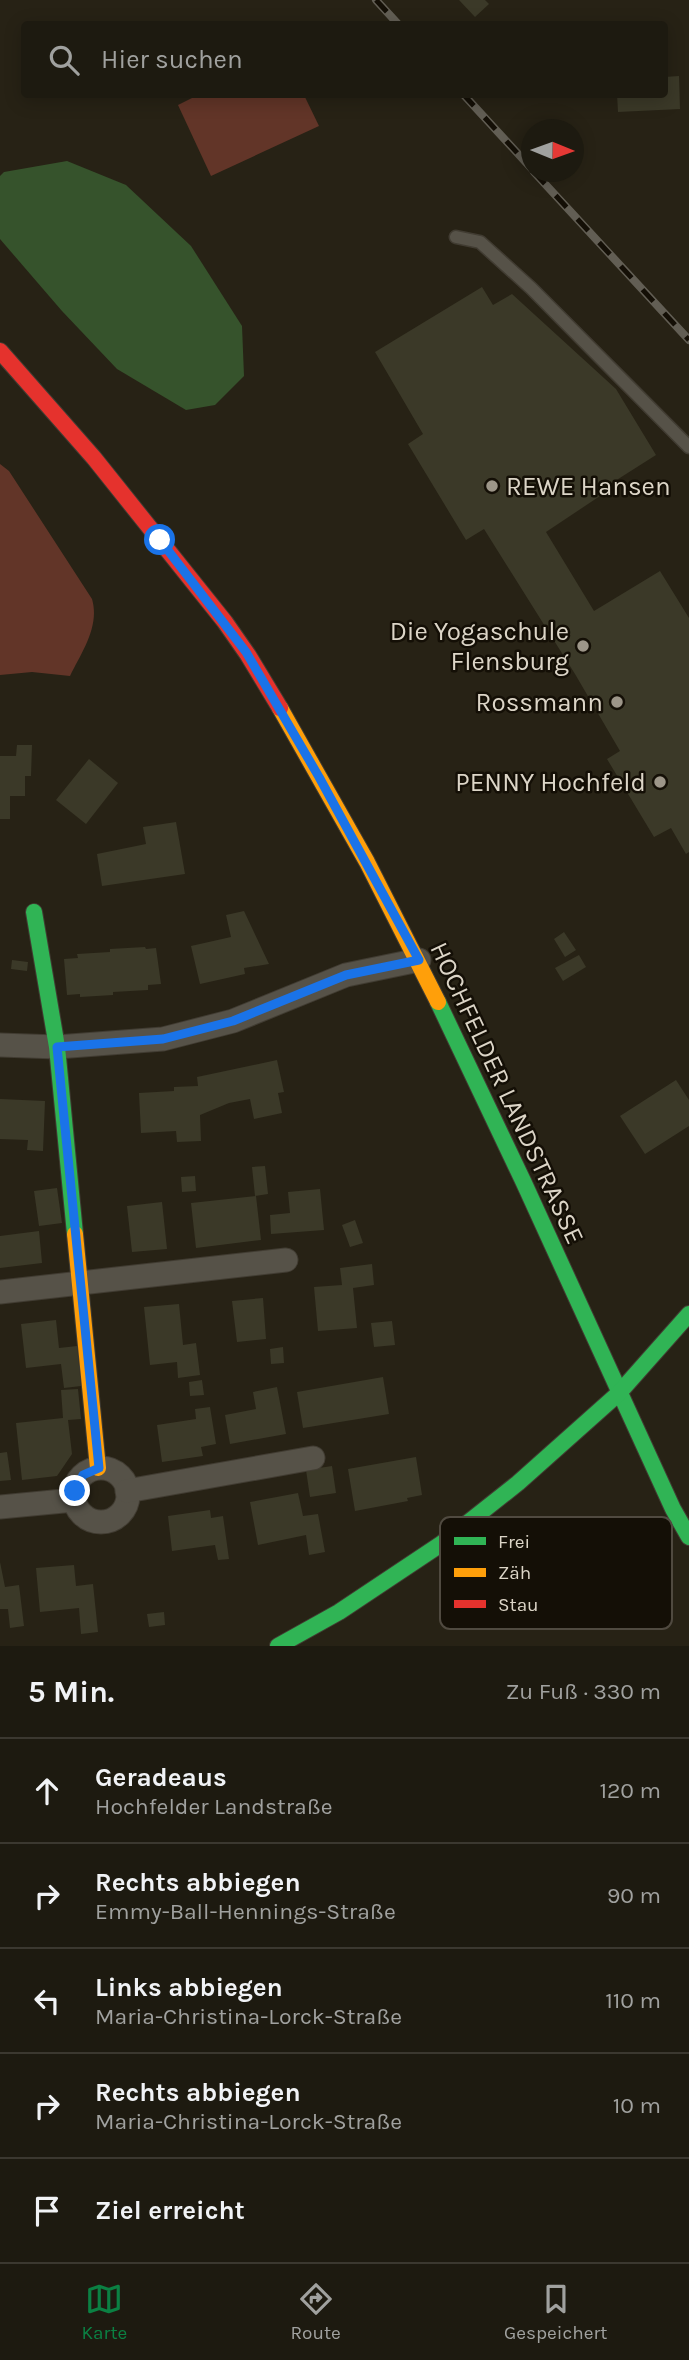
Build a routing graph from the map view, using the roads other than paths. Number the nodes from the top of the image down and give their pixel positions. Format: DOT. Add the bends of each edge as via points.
graph roads {
  1 [pos="456,237"];
  2 [pos="0,351"];
  3 [pos="689,447"];
  4 [pos="34,912"];
  5 [pos="419,960"];
  6 [pos="0,1045"];
  7 [pos="57,1047"];
  8 [pos="286,1260"];
  9 [pos="80,1284"];
  10 [pos="0,1292"];
  11 [pos="689,1314"];
  12 [pos="619,1393"];
  13 [pos="313,1458"];
  14 [pos="99,1468"];
  15 [pos="127,1491"];
  16 [pos="74,1500"];
  17 [pos="0,1507"];
  18 [pos="475,1517"];
  19 [pos="689,1538"];
  20 [pos="440,1545"];
  21 [pos="278,1646"];
  1 -- 3 [label="lane" via="480,242"];
  2 -- 5 [label="main road, HOCHFELDER LANDSTRASSE" via="160,540 246,652"];
  4 -- 7 [label="main road"];
  5 -- 7 [label="street" via="346,975 233,1021 163,1039"];
  5 -- 12 [label="main road, HOCHFELDER LANDSTRASSE"];
  6 -- 7 [label="street"];
  7 -- 9 [label="main road"];
  8 -- 9 [label="street"];
  9 -- 10 [label="street"];
  9 -- 14 [label="main road"];
  11 -- 12 [label="main road"];
  12 -- 18 [label="main road"];
  12 -- 19 [label="main road, HOCHFELDER LANDSTRASSE"];
  13 -- 15 [label="street"];
  14 -- 15 [label="street" via="120,1476"];
  14 -- 16 [label="street" via="83,1475"];
  15 -- 16 [label="street" via="122,1512 103,1522 88,1518"];
  16 -- 17 [label="street"];
  20 -- 21 [label="main road" via="339,1612"];
}
